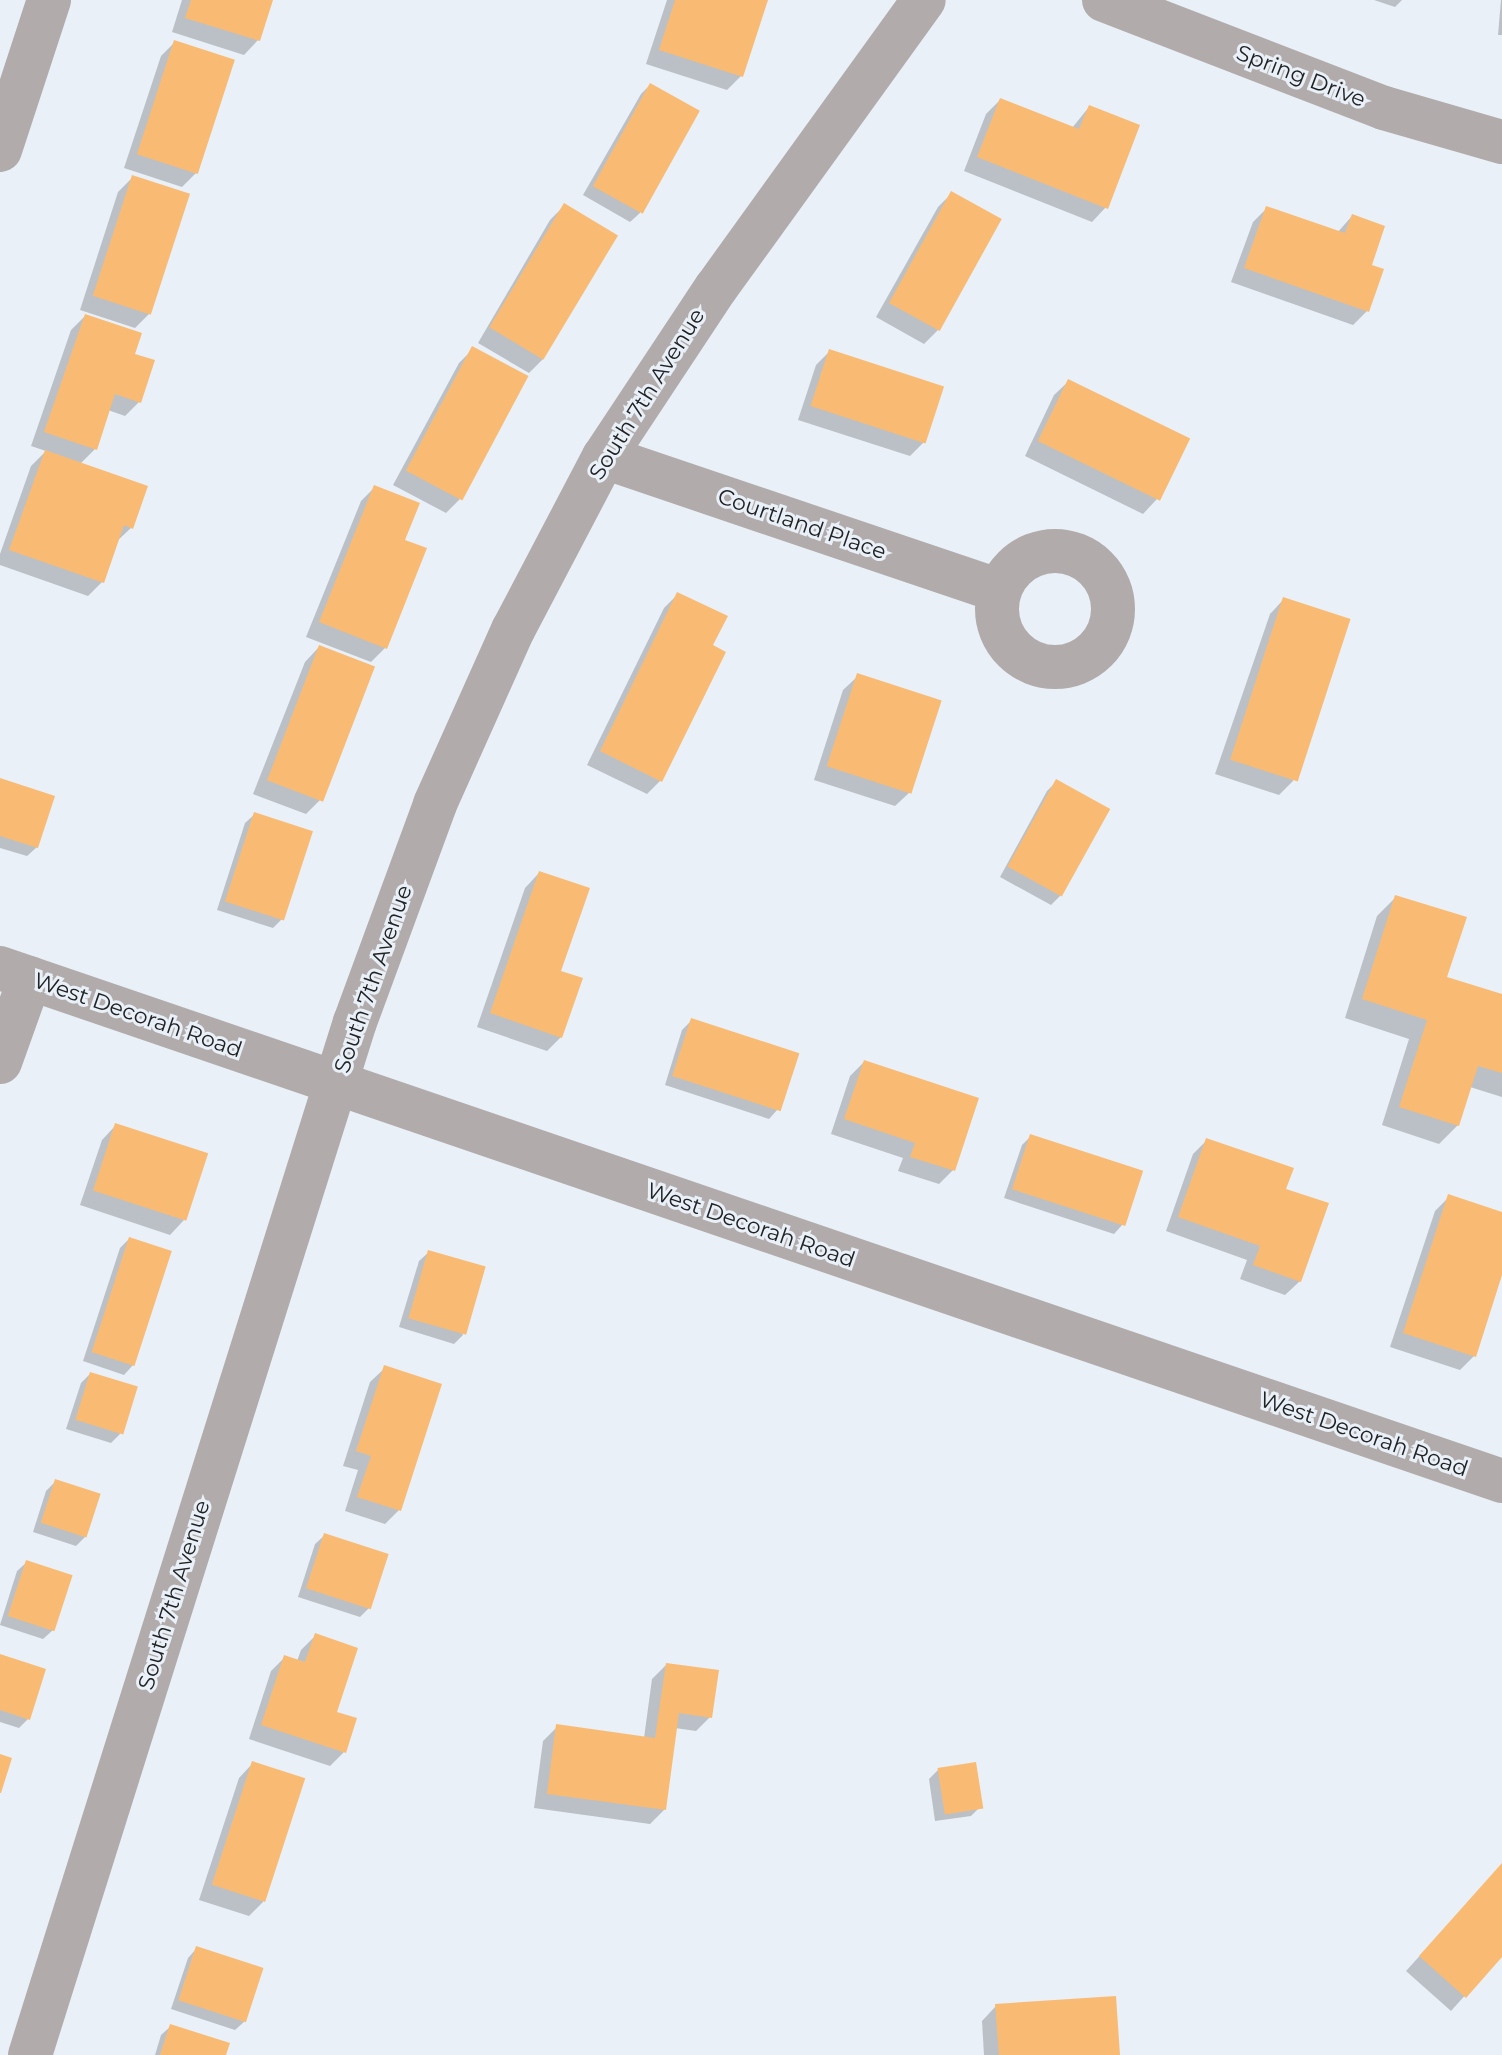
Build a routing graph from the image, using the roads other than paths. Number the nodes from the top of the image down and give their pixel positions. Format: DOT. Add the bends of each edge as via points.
graph roads {
  1 [pos="49,0"];
  2 [pos="924,0"];
  3 [pos="1104,0"];
  4 [pos="1502,142"];
  5 [pos="0,150"];
  6 [pos="604,457"];
  7 [pos="999,591"];
  8 [pos="15,973"];
  9 [pos="0,1062"];
  10 [pos="336,1084"];
  11 [pos="1502,1481"];
  12 [pos="30,2055"];
  1 -- 5 [label="street"];
  2 -- 6 [label="street, South 7th Avenue" via="716,288"];
  3 -- 4 [label="street, Spring Drive" via="1384,108"];
  6 -- 7 [label="street, Courtland Place"];
  6 -- 10 [label="street, South 7th Avenue" via="513,630 435,804"];
  8 -- 9 [label="street"];
  8 -- 10 [label="street, West Decorah Road"];
  10 -- 11 [label="street, West Decorah Road"];
  10 -- 12 [label="street, South 7th Avenue"];
}
